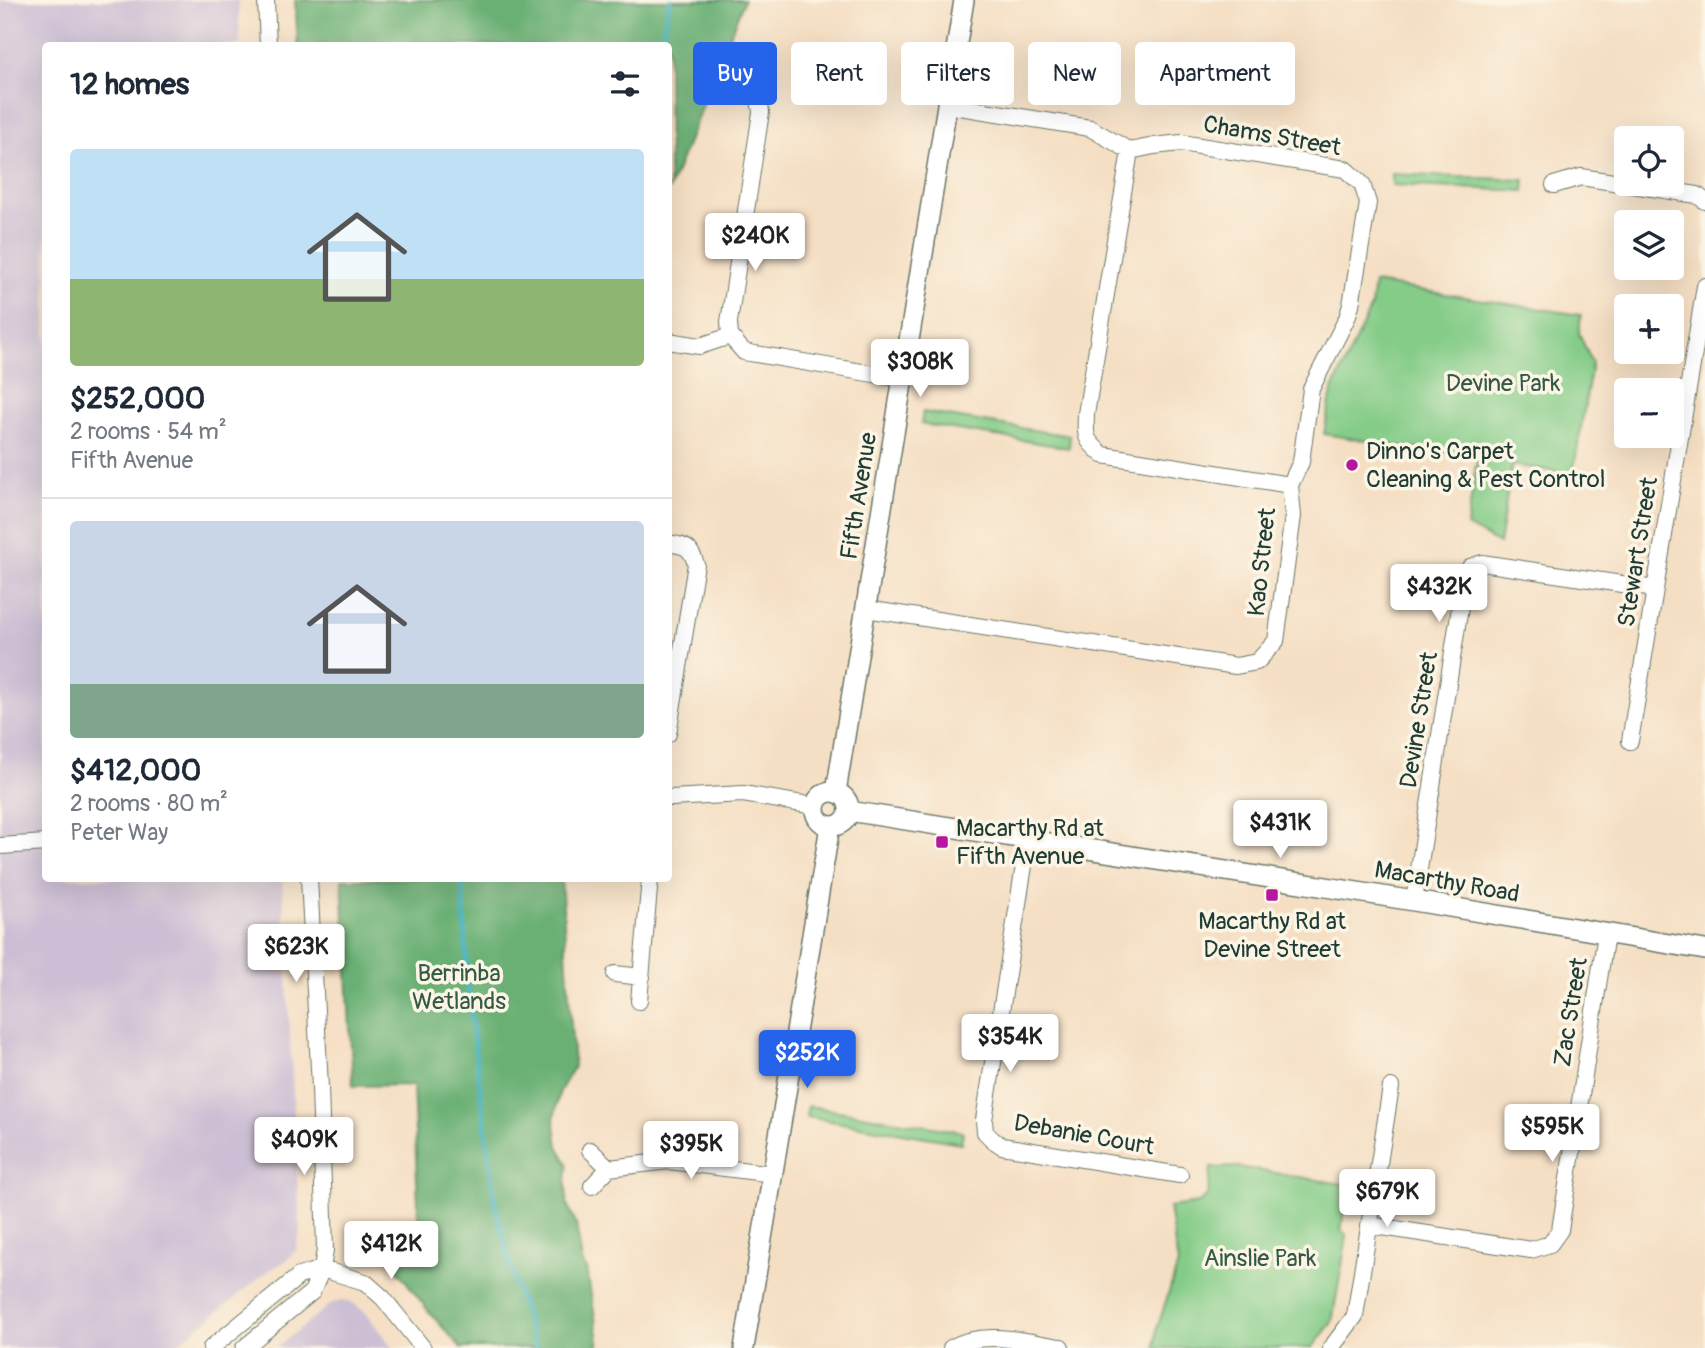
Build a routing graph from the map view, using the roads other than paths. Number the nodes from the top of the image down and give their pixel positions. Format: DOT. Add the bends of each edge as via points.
graph roads {
  1 [pos="266,0"];
  2 [pos="964,0"];
  3 [pos="268,42"];
  4 [pos="957,42"];
  5 [pos="760,105"];
  6 [pos="947,105"];
  7 [pos="1130,151"];
  8 [pos="1554,185"];
  9 [pos="1705,201"];
  10 [pos="1705,286"];
  11 [pos="730,336"];
  12 [pos="672,342"];
  13 [pos="903,379"];
  14 [pos="1290,485"];
  15 [pos="672,544"];
  16 [pos="1655,589"];
  17 [pos="866,609"];
  18 [pos="672,710"];
  19 [pos="1630,741"];
  20 [pos="836,792"];
  21 [pos="672,797"];
  22 [pos="815,806"];
  23 [pos="849,811"];
  24 [pos="830,826"];
  25 [pos="1028,840"];
  26 [pos="42,844"];
  27 [pos="0,846"];
  28 [pos="309,882"];
  29 [pos="650,882"];
  30 [pos="1414,901"];
  31 [pos="1605,934"];
  32 [pos="1705,950"];
  33 [pos="615,974"];
  34 [pos="642,976"];
  35 [pos="639,1001"];
  36 [pos="1391,1087"];
  37 [pos="590,1150"];
  38 [pos="610,1168"];
  39 [pos="773,1174"];
  40 [pos="1180,1175"];
  41 [pos="592,1186"];
  42 [pos="1369,1225"];
  43 [pos="322,1269"];
  44 [pos="1061,1346"];
  45 [pos="211,1348"];
  46 [pos="244,1348"];
  47 [pos="423,1348"];
  48 [pos="744,1348"];
  49 [pos="951,1348"];
  50 [pos="1331,1348"];
  1 -- 3 [label="street"];
  2 -- 4 [label="street, Fifth Avenue"];
  5 -- 11 [label="street"];
  6 -- 7 [label="street" via="1090,128"];
  6 -- 13 [label="street, Fifth Avenue"];
  7 -- 14 [label="street, Kao Street" via="1086,414 1089,443 1103,455"];
  7 -- 14 [label="street, Chams Street" via="1181,143 1345,169 1362,184 1368,203 1351,305 1311,389 1301,462"];
  8 -- 9 [label="street" via="1581,177 1697,195"];
  10 -- 16 [label="street, Stewart Street"];
  11 -- 12 [label="street" via="700,346"];
  11 -- 13 [label="street" via="744,352"];
  13 -- 17 [label="street, Fifth Avenue"];
  14 -- 17 [label="street, Kao Street" via="1293,516 1276,641 1257,662 1236,666"];
  15 -- 18 [label="street" via="684,545 696,564"];
  16 -- 19 [label="street, Stewart Street"];
  16 -- 30 [label="street, Devine Street" via="1482,563 1470,567"];
  17 -- 20 [label="street, Fifth Avenue"];
  20 -- 22 [label="street" via="820,797"];
  20 -- 23 [label="street" via="845,797"];
  21 -- 22 [label="street" via="743,794"];
  22 -- 24 [label="street" via="817,817"];
  23 -- 24 [label="street" via="841,824"];
  23 -- 25 [label="street, Macarthy Road"];
  24 -- 39 [label="street"];
  25 -- 30 [label="street, Macarthy Road"];
  25 -- 40 [label="street, Debanie Court" via="985,1132 1002,1146"];
  26 -- 27 [label="street"];
  28 -- 43 [label="street" via="326,1250"];
  29 -- 34 [label="street"];
  30 -- 31 [label="street, Macarthy Road"];
  31 -- 32 [label="street, Macarthy Road"];
  31 -- 42 [label="street, Zac Street" via="1560,1230 1550,1244 1531,1250"];
  33 -- 34 [label="street"];
  34 -- 35 [label="street"];
  36 -- 42 [label="street"];
  37 -- 38 [label="street"];
  38 -- 39 [label="street" via="669,1161"];
  38 -- 41 [label="street"];
  39 -- 48 [label="street"];
  42 -- 50 [label="street" via="1354,1316"];
  43 -- 45 [label="street" via="299,1276"];
  43 -- 46 [label="street" via="312,1293"];
  43 -- 47 [label="street" via="365,1282"];
  44 -- 49 [label="street" via="990,1337"];
}
